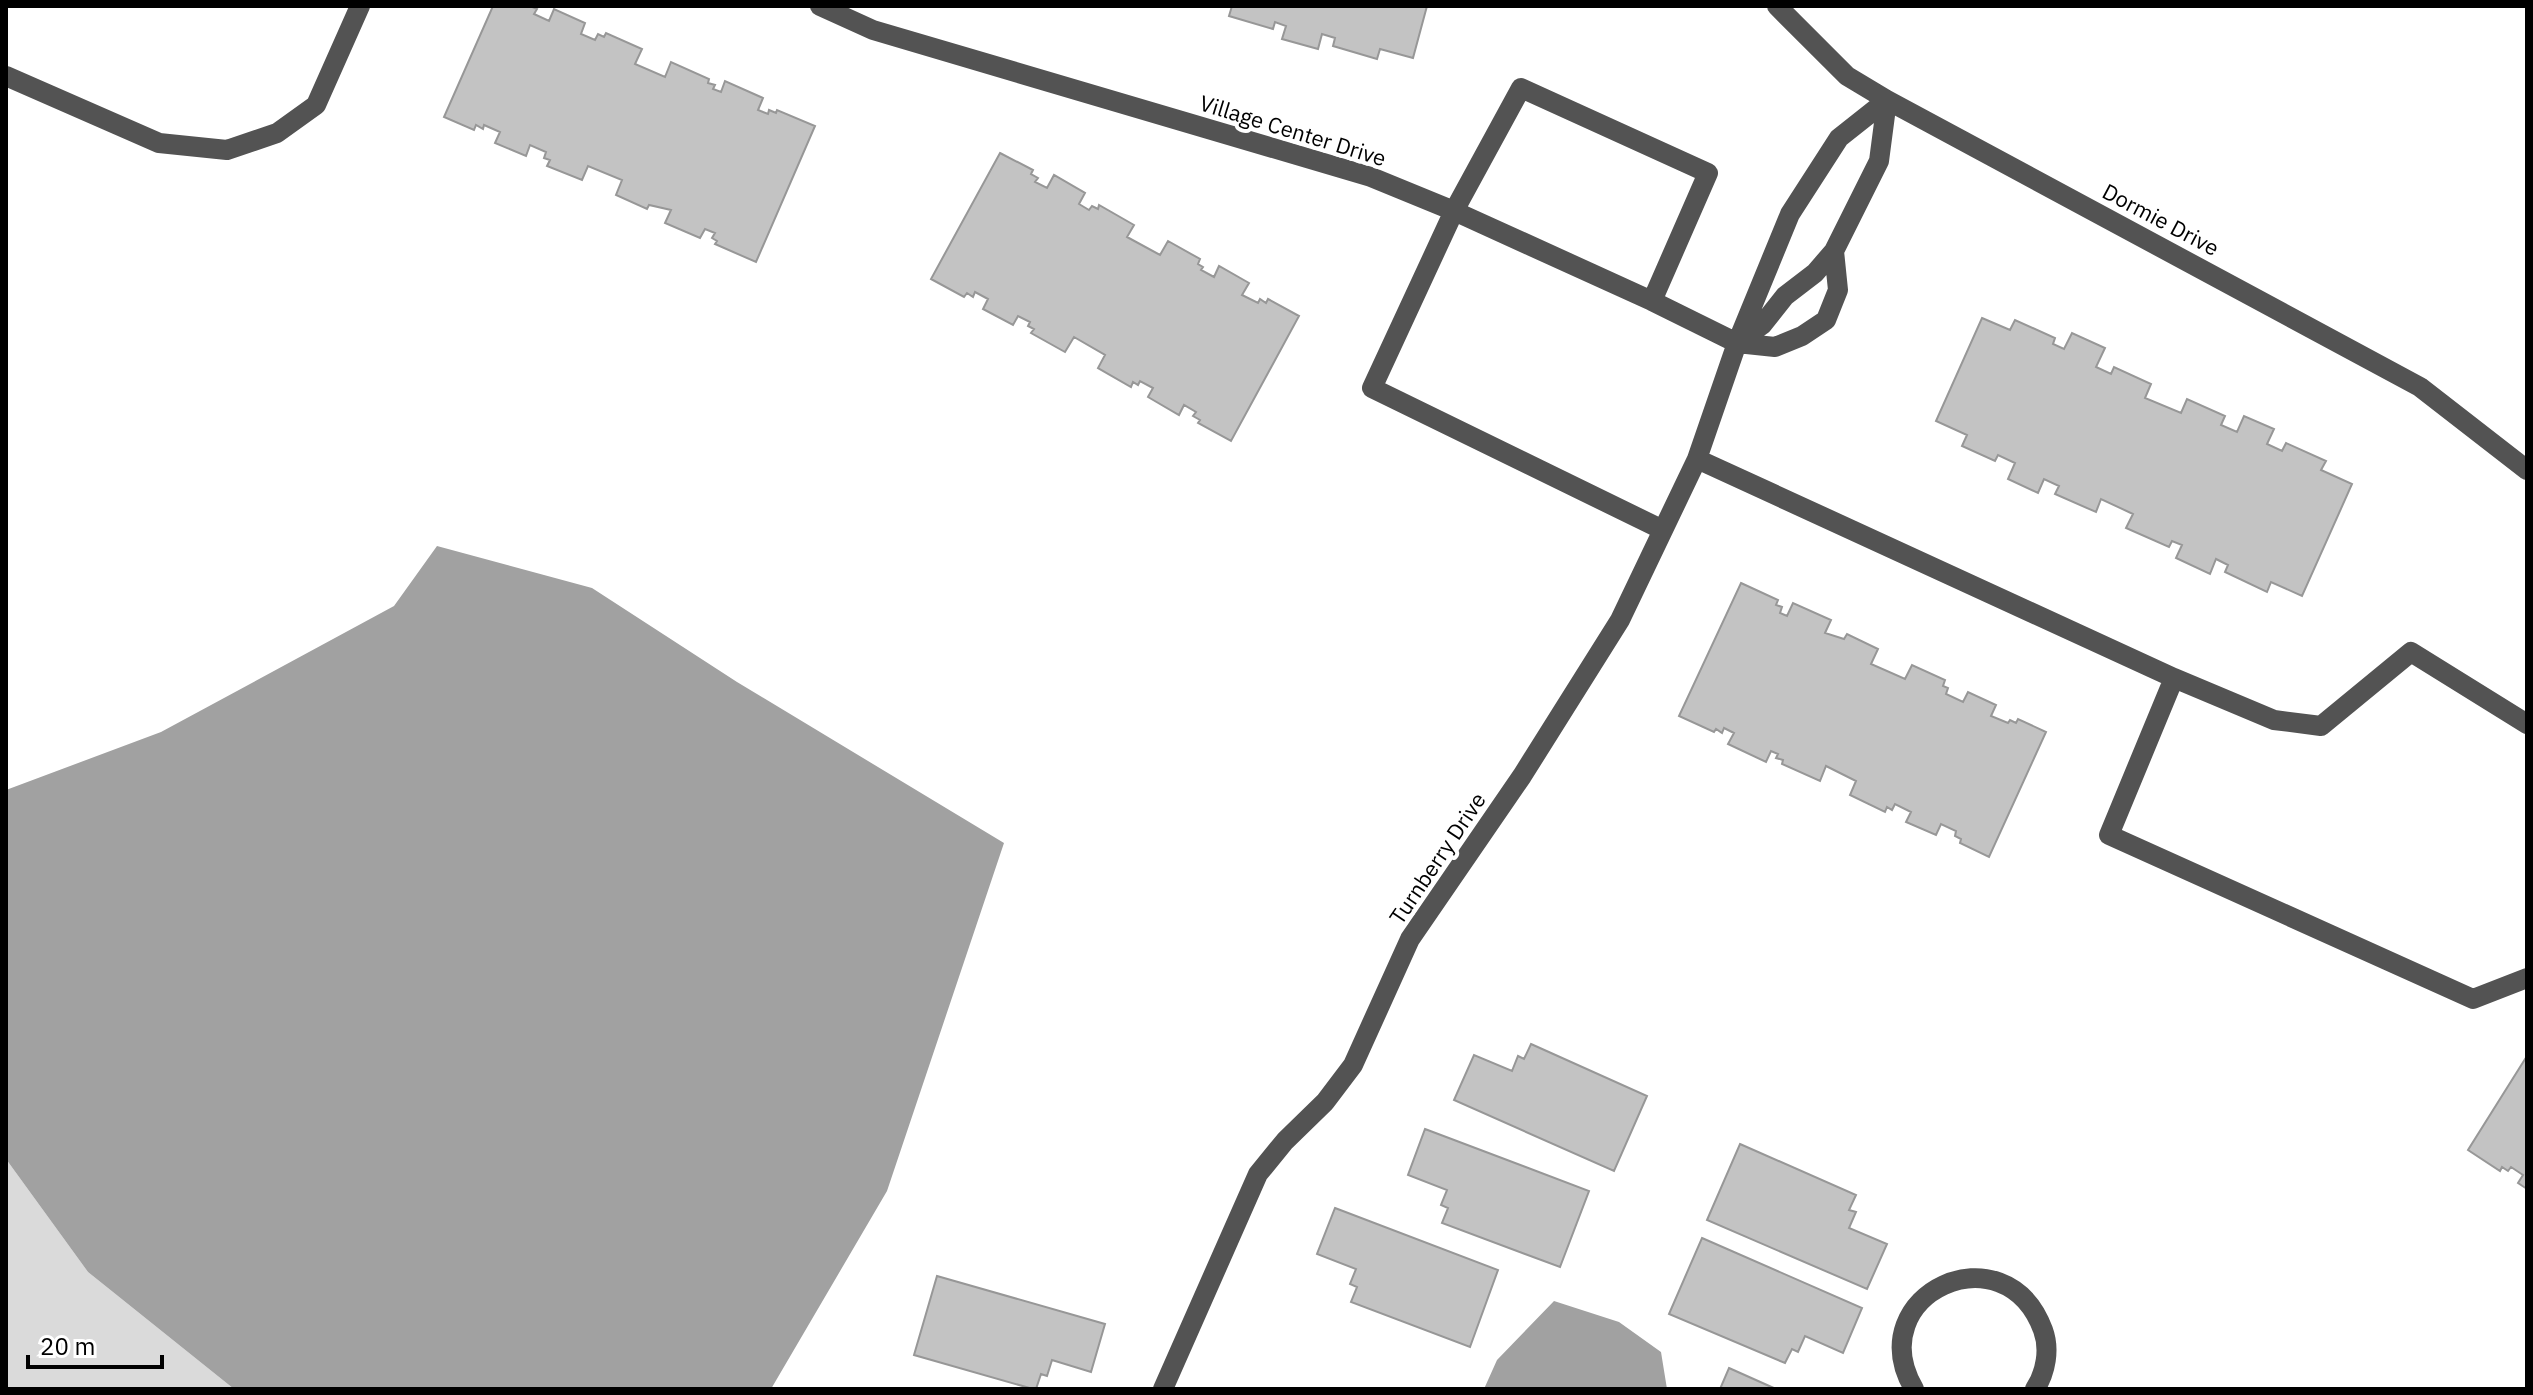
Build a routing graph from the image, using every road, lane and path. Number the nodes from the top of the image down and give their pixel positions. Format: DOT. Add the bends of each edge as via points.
graph roads {
  1 [pos="360,6"];
  2 [pos="820,6"];
  3 [pos="1777,6"];
  4 [pos="6,76"];
  5 [pos="1887,100"];
  6 [pos="1454,211"];
  7 [pos="1834,251"];
  8 [pos="1652,301"];
  9 [pos="1737,343"];
  10 [pos="1697,459"];
  11 [pos="2527,470"];
  12 [pos="1663,530"];
  13 [pos="2174,678"];
  14 [pos="2527,724"];
  15 [pos="2527,978"];
  16 [pos="1163,1389"];
  17 [pos="1914,1389"];
  18 [pos="2035,1389"];
  1 -- 4 [label="street" via="316,105 277,133 227,150 159,143"];
  2 -- 6 [label="street, Village Center Drive" via="873,30 1371,177"];
  3 -- 5 [label="street, Dormie Drive" via="1847,76"];
  5 -- 7 [label="street" via="1879,161"];
  5 -- 9 [label="street, Turnberry Drive" via="1839,138 1790,214"];
  5 -- 11 [label="street, Dormie Drive" via="2420,387"];
  6 -- 8 [label="street, Village Center Drive"];
  6 -- 8 [label="street" via="1521,88 1708,173"];
  6 -- 12 [label="street" via="1372,388"];
  7 -- 9 [label="street" via="1762,325"];
  7 -- 9 [label="street" via="1838,290 1826,320 1775,347"];
  8 -- 9 [label="street, Village Center Drive"];
  9 -- 10 [label="street, Turnberry Drive"];
  10 -- 12 [label="street, Turnberry Drive"];
  10 -- 13 [label="street"];
  12 -- 16 [label="street, Turnberry Drive" via="1620,620 1410,939 1353,1065 1258,1174"];
  13 -- 14 [label="street" via="2274,720 2321,726 2411,652"];
  13 -- 15 [label="street" via="2109,835 2473,999"];
  17 -- 18 [label="street" via="1901,1351 1916,1305 1955,1279 1979,1277 2023,1296 2037,1314 2046,1338 2046,1361"];
}
